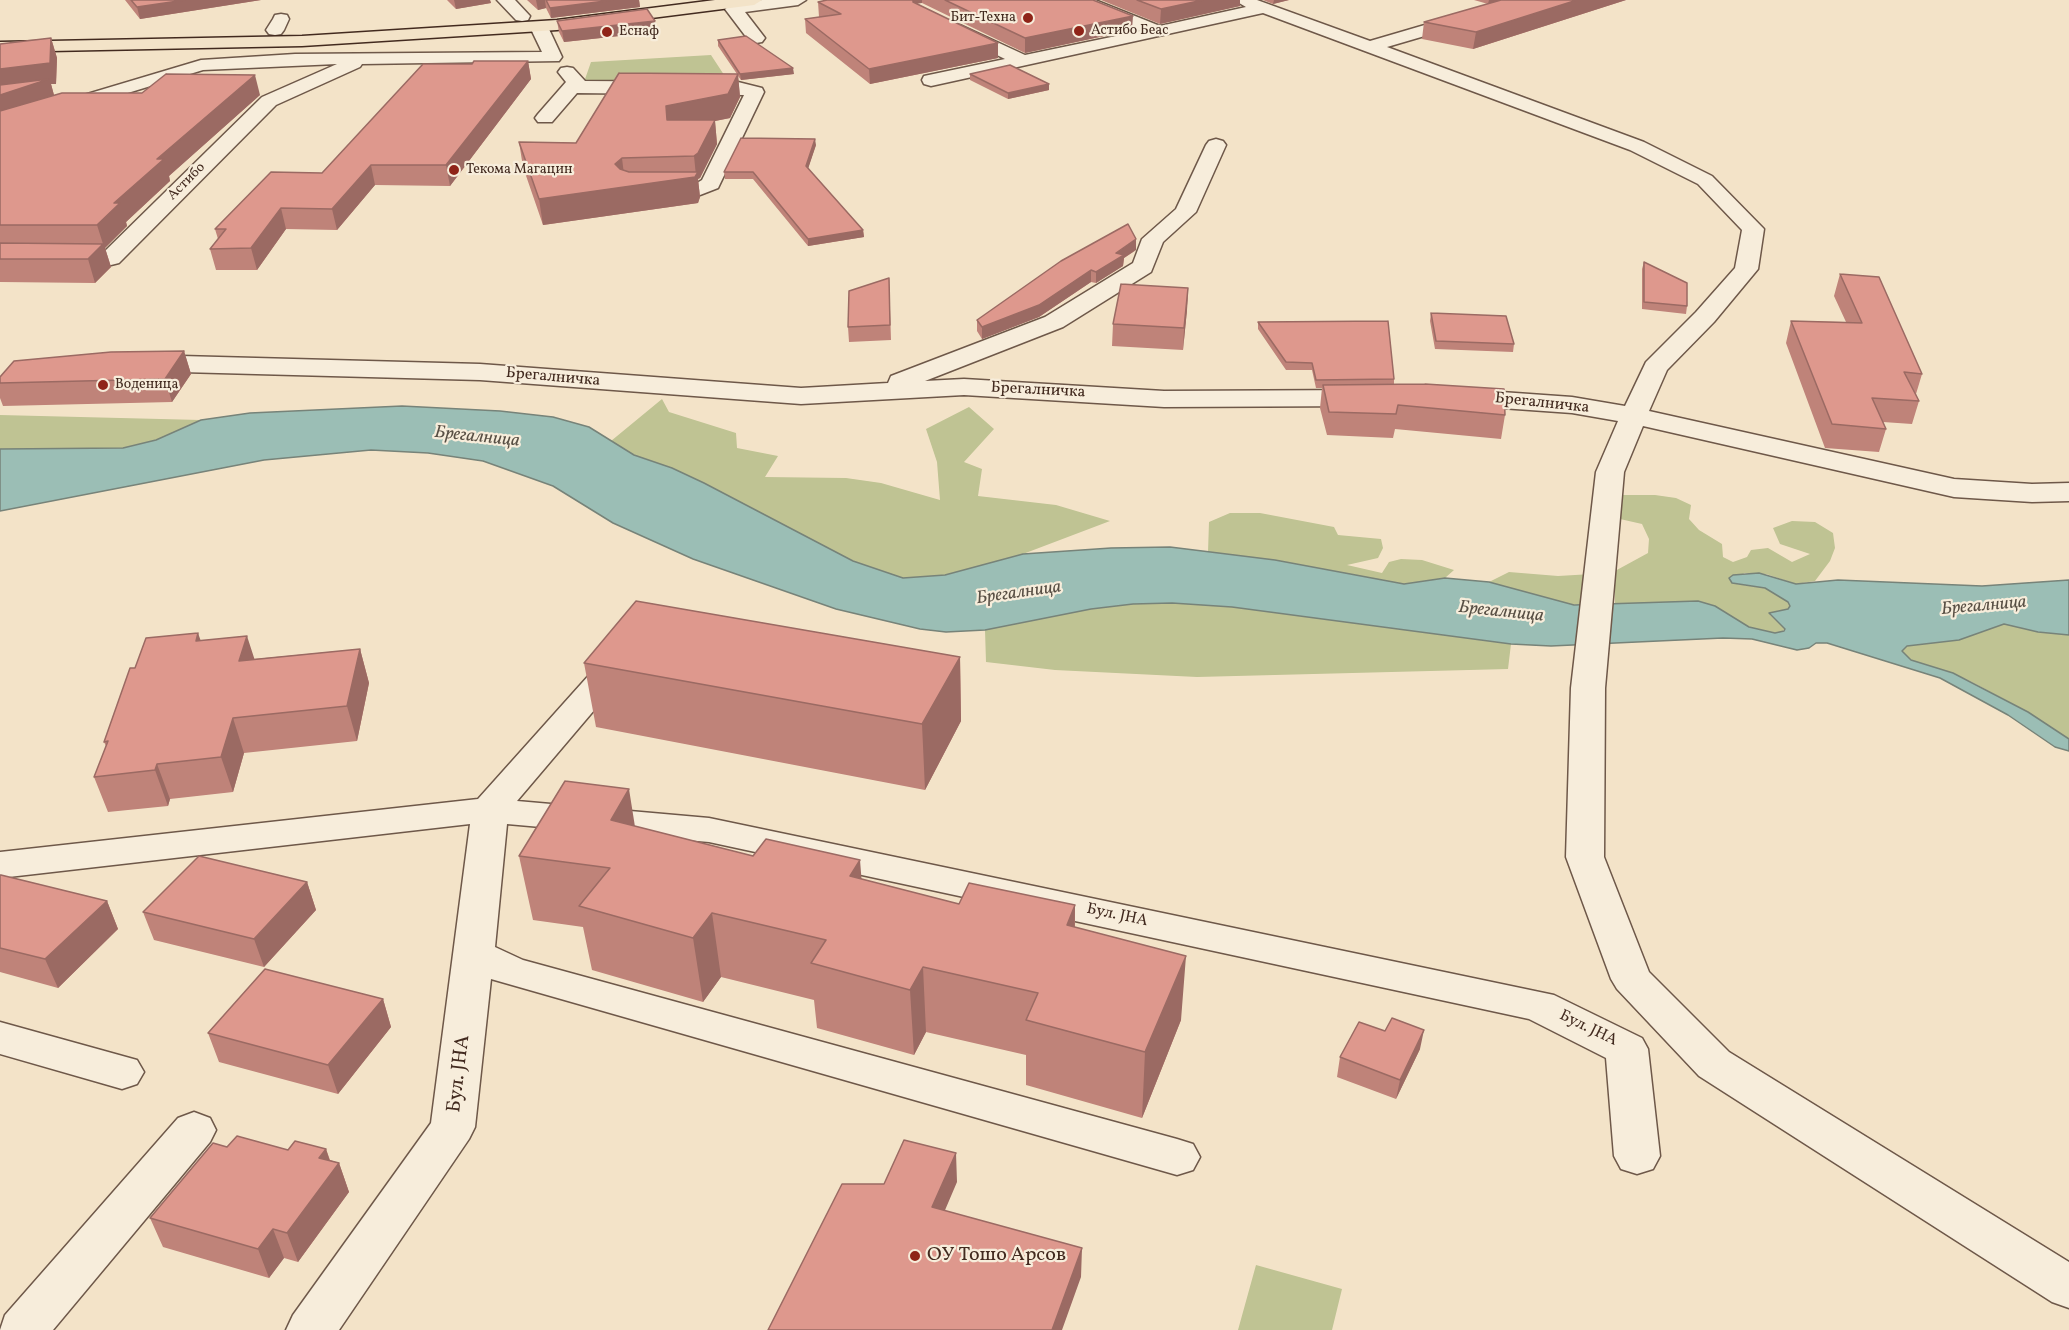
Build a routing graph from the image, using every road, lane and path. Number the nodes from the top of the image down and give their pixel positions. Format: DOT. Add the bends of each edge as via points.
graph roads {
  1 [pos="505,0"];
  2 [pos="685,0"];
  3 [pos="754,0"];
  4 [pos="798,0"];
  5 [pos="1088,0"];
  6 [pos="1528,0"];
  7 [pos="1260,3"];
  8 [pos="532,19"];
  9 [pos="942,20"];
  10 [pos="1158,32"];
  11 [pos="0,38"];
  12 [pos="756,38"];
  13 [pos="0,47"];
  14 [pos="1369,47"];
  15 [pos="553,57"];
  16 [pos="363,59"];
  17 [pos="1023,61"];
  18 [pos="931,80"];
  19 [pos="146,82"];
  20 [pos="571,87"];
  21 [pos="45,93"];
  22 [pos="545,118"];
  23 [pos="0,126"];
  24 [pos="1216,145"];
  25 [pos="632,189"];
  26 [pos="0,257"];
  27 [pos="123,364"];
  28 [pos="871,394"];
  29 [pos="1438,397"];
  30 [pos="1394,398"];
  31 [pos="1636,416"];
  32 [pos="2069,492"];
  33 [pos="640,638"];
  34 [pos="489,810"];
  35 [pos="0,865"];
  36 [pos="474,954"];
  37 [pos="0,1038"];
  38 [pos="122,1072"];
  39 [pos="194,1130"];
  40 [pos="1636,1156"];
  41 [pos="1177,1157"];
  42 [pos="2069,1287"];
  43 [pos="23,1330"];
  44 [pos="311,1330"];
  1 -- 8 [label="street"];
  2 -- 8 [label="main road"];
  3 -- 8 [label="main road"];
  4 -- 12 [label="street" via="733,9"];
  5 -- 10 [label="street" via="1082,1"];
  6 -- 14 [label="street"];
  7 -- 10 [label="street"];
  7 -- 14 [label="street"];
  8 -- 11 [label="main road" via="278,25"];
  8 -- 13 [label="main road" via="302,41"];
  8 -- 15 [label="street"];
  9 -- 17 [label="street"];
  10 -- 17 [label="street"];
  14 -- 31 [label="street" via="1637,146 1705,180 1753,229 1746,269 1655,367"];
  15 -- 16 [label="street"];
  15 -- 20 [label="street" via="576,82"];
  16 -- 19 [label="street" via="201,65"];
  16 -- 26 [label="street, Астибо" via="269,101 111,258"];
  17 -- 18 [label="street"];
  19 -- 21 [label="street"];
  19 -- 23 [label="street"];
  20 -- 22 [label="street"];
  20 -- 25 [label="street" via="738,88 755,92 711,184 699,189"];
  24 -- 28 [label="street" via="1185,212 1153,239 1143,267 1054,322"];
  27 -- 28 [label="street, Брегалничка" via="470,372 759,395"];
  28 -- 30 [label="street, Брегалничка" via="964,387 1164,399"];
  29 -- 31 [label="street, Брегалничка" via="1532,401"];
  31 -- 32 [label="street, Брегалничка" via="1954,488"];
  31 -- 42 [label="street" via="1610,472 1588,688 1585,857 1631,979 1714,1064"];
  33 -- 34 [label="street"];
  34 -- 35 [label="street, Бул. ЈНА"];
  34 -- 36 [label="street, Бул. ЈНА"];
  34 -- 40 [label="street, Бул. ЈНА" via="709,830 1539,1006 1627,1049"];
  36 -- 41 [label="street" via="511,971"];
  36 -- 44 [label="street, Бул. ЈНА" via="453,1127"];
  37 -- 38 [label="street"];
  39 -- 43 [label="street"];
}
